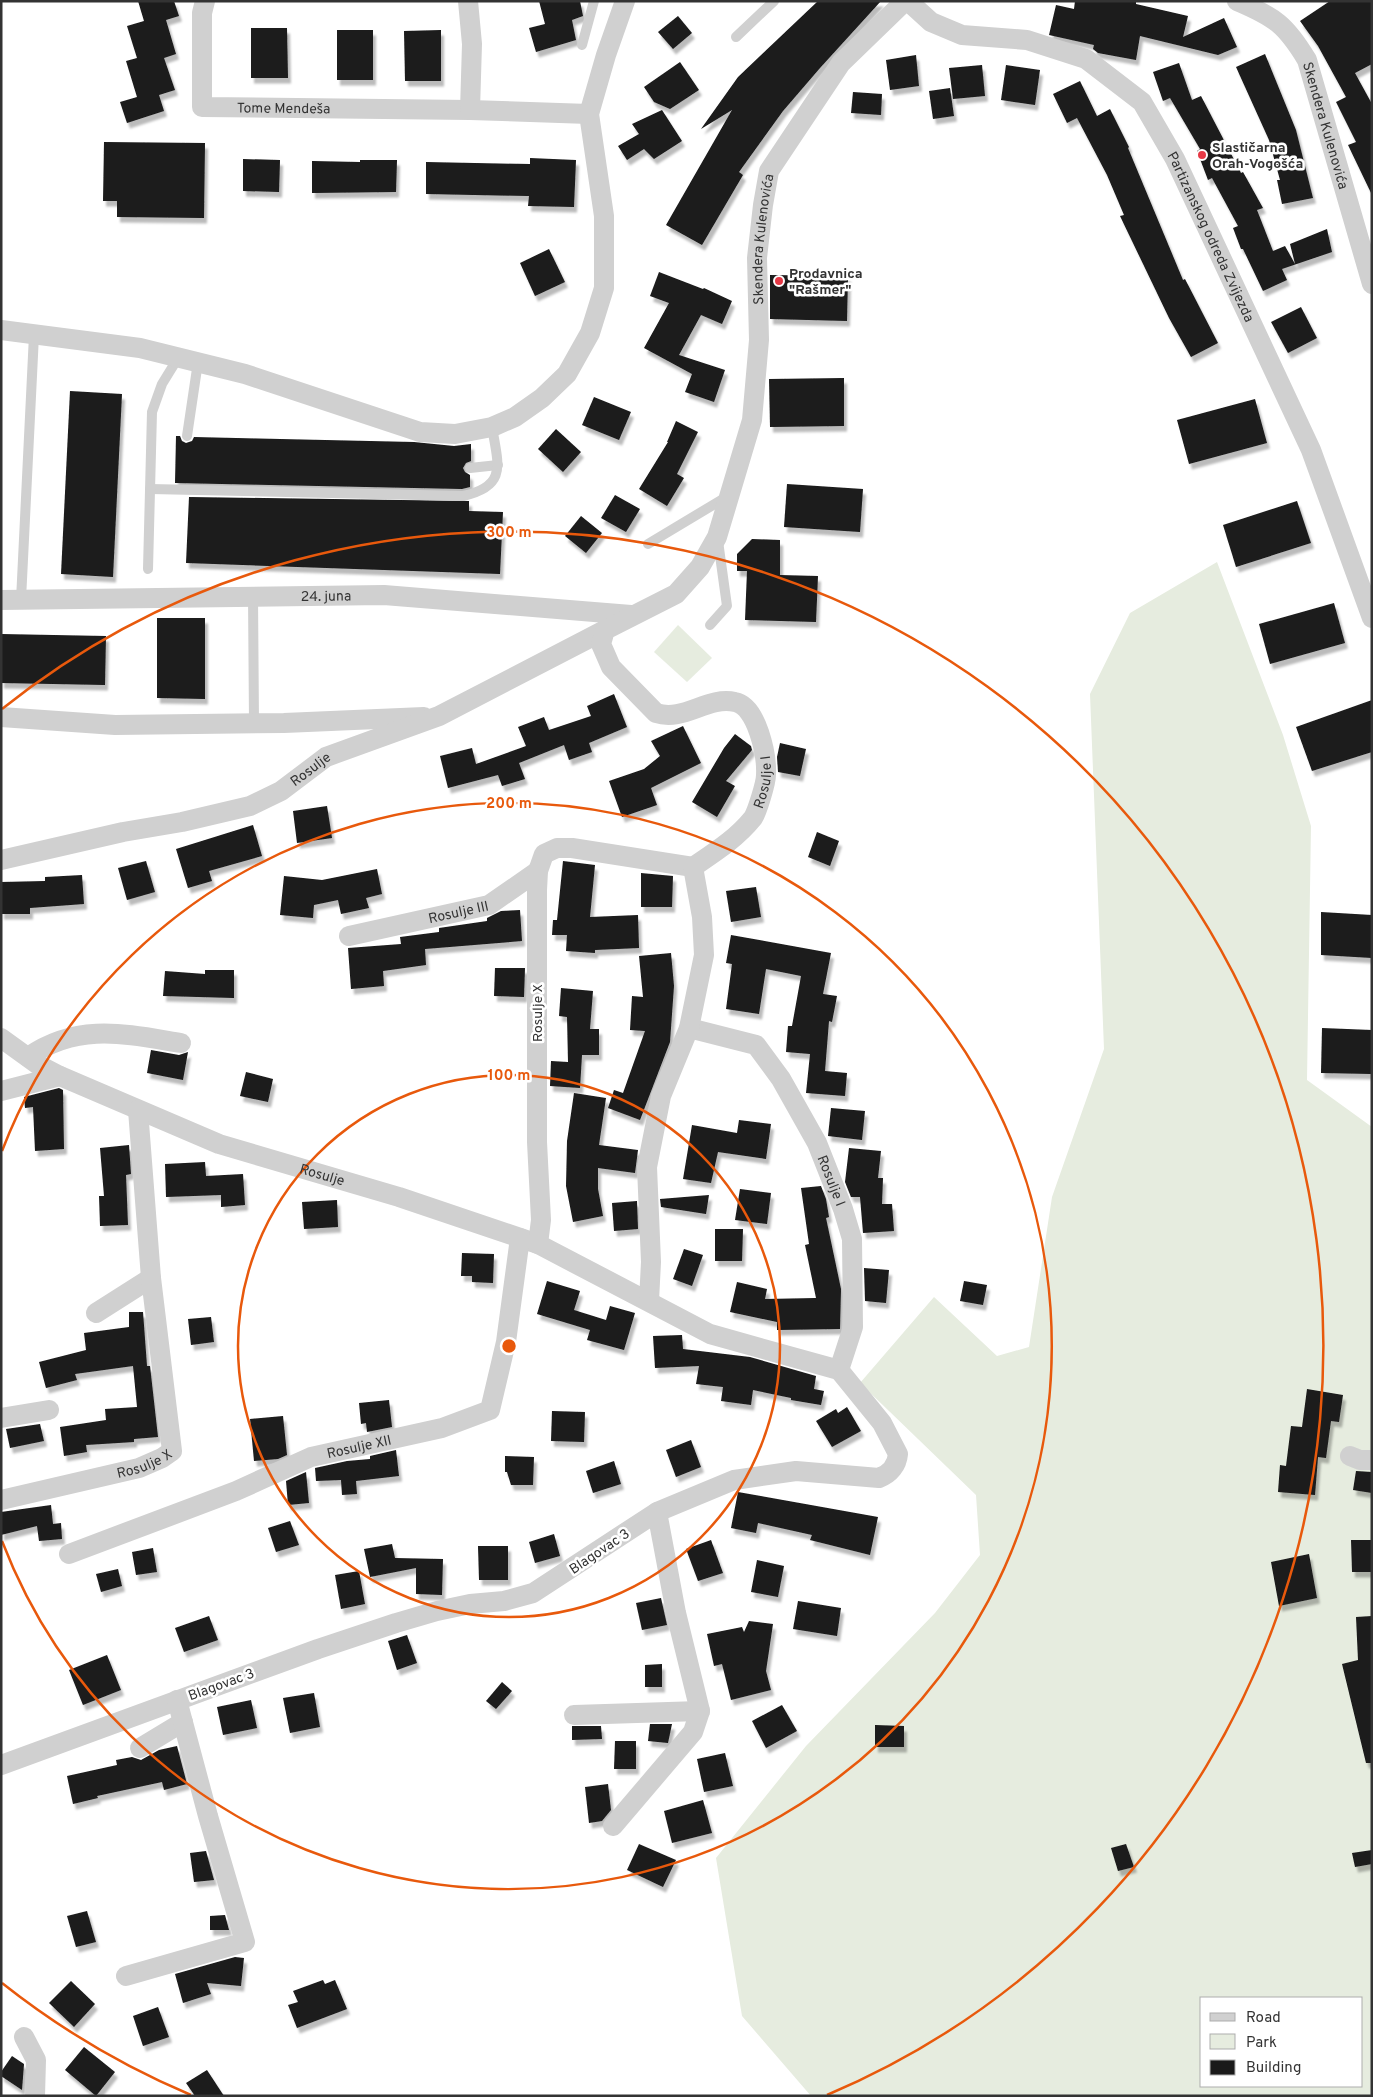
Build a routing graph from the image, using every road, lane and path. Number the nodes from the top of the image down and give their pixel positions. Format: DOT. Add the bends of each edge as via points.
graph roads {
  1 [pos="205,1"];
  2 [pos="468,1"];
  3 [pos="594,1"];
  4 [pos="625,1"];
  5 [pos="774,1"];
  6 [pos="906,1"];
  7 [pos="1237,1"];
  8 [pos="736,37"];
  9 [pos="582,44"];
  10 [pos="470,110"];
  11 [pos="589,114"];
  12 [pos="1372,284"];
  13 [pos="1,330"];
  14 [pos="34,335"];
  15 [pos="178,358"];
  16 [pos="198,362"];
  17 [pos="492,427"];
  18 [pos="187,436"];
  19 [pos="498,465"];
  20 [pos="470,468"];
  21 [pos="150,489"];
  22 [pos="731,494"];
  23 [pos="717,537"];
  24 [pos="648,544"];
  25 [pos="148,569"];
  26 [pos="253,596"];
  27 [pos="11,600"];
  28 [pos="631,615"];
  29 [pos="1372,618"];
  30 [pos="710,625"];
  31 [pos="605,630"];
  32 [pos="440,716"];
  33 [pos="1,718"];
  34 [pos="254,723"];
  35 [pos="1,860"];
  36 [pos="693,867"];
  37 [pos="538,871"];
  38 [pos="349,936"];
  39 [pos="689,1028"];
  40 [pos="1,1038"];
  41 [pos="181,1043"];
  42 [pos="28,1057"];
  43 [pos="60,1076"];
  44 [pos="1,1091"];
  45 [pos="138,1110"];
  46 [pos="529,1241"];
  47 [pos="151,1278"];
  48 [pos="649,1301"];
  49 [pos="96,1313"];
  50 [pos="839,1370"];
  51 [pos="49,1410"];
  52 [pos="1,1418"];
  53 [pos="1350,1456"];
  54 [pos="1372,1460"];
  55 [pos="1,1500"];
  56 [pos="657,1512"];
  57 [pos="69,1554"];
  58 [pos="177,1700"];
  59 [pos="700,1711"];
  60 [pos="574,1715"];
  61 [pos="183,1722"];
  62 [pos="140,1748"];
  63 [pos="1,1765"];
  64 [pos="613,1826"];
  65 [pos="126,1976"];
  66 [pos="24,2037"];
  67 [pos="35,2096"];
  1 -- 10 [label="street, Tome Mendeša" via="202,13 202,107"];
  2 -- 10 [label="street" via="472,44"];
  3 -- 9 [label="lane"];
  4 -- 11 [label="street"];
  5 -- 8 [label="lane"];
  6 -- 22 [label="street, Skendera Kulenovića" via="841,63 769,171 762,205 758,258 758,340 752,420"];
  6 -- 29 [label="street, Partizanskog odreda Zvijezda" via="931,22 962,35 1027,40 1086,59 1142,102 1176,160 1311,450"];
  7 -- 12 [label="street, Skendera Kulenovića" via="1265,13 1291,34 1307,60"];
  10 -- 11 [label="street, Tome Mendeša"];
  11 -- 17 [label="street" via="604,216 604,288 590,333 568,374 515,417"];
  13 -- 14 [label="street"];
  14 -- 15 [label="street" via="140,348"];
  14 -- 27 [label="lane, 24. juna"];
  15 -- 16 [label="street"];
  15 -- 21 [label="lane" via="162,384 152,412"];
  16 -- 17 [label="street" via="245,374 420,432 455,434"];
  16 -- 18 [label="lane"];
  17 -- 19 [label="lane"];
  19 -- 20 [label="lane"];
  19 -- 21 [label="lane" via="490,486 463,496 190,487"];
  21 -- 25 [label="lane"];
  22 -- 23 [label="street, Skendera Kulenovića"];
  22 -- 24 [label="lane"];
  23 -- 28 [label="street, Skendera Kulenovića" via="700,567 676,594"];
  23 -- 30 [label="lane, Skendera Kulenovića" via="727,606"];
  26 -- 27 [label="street, 24. juna"];
  26 -- 28 [label="street, 24. juna" via="384,595"];
  26 -- 34 [label="lane"];
  28 -- 31 [label="street"];
  31 -- 32 [label="street, Rosulje"];
  31 -- 36 [label="street, Rosulje I" via="602,644 611,667 656,713 665,716 689,712 715,702 734,702 745,706 760,730 766,775 754,817 732,840"];
  32 -- 34 [label="street"];
  32 -- 35 [label="street, Rosulje" via="326,757 281,791 250,806"];
  33 -- 34 [label="street" via="115,725"];
  36 -- 37 [label="street, Rosulje III" via="557,848 544,854"];
  36 -- 39 [label="street" via="702,918 704,955"];
  37 -- 38 [label="street, Rosulje III" via="489,905"];
  37 -- 46 [label="street, Rosulje X" via="537,1142 541,1220"];
  39 -- 48 [label="street" via="661,1096 647,1167"];
  39 -- 50 [label="street, Rosulje I" via="756,1045 781,1079 817,1143 852,1239 853,1327"];
  40 -- 42 [label="street, Rosulje"];
  41 -- 42 [label="street" via="115,1032 78,1034 41,1048"];
  42 -- 43 [label="street, Rosulje"];
  43 -- 44 [label="street"];
  43 -- 45 [label="street, Rosulje"];
  45 -- 46 [label="street, Rosulje" via="219,1144 399,1197"];
  45 -- 47 [label="street, Rosulje X"];
  46 -- 48 [label="street, Rosulje"];
  46 -- 57 [label="street, Rosulje XII" via="490,1410 442,1428 311,1457 236,1491"];
  47 -- 49 [label="street"];
  47 -- 55 [label="street, Rosulje X" via="172,1451 138,1468"];
  48 -- 50 [label="street" via="710,1334"];
  50 -- 56 [label="street, Blagovac 3" via="882,1423 898,1454 886,1476 796,1471 734,1480"];
  51 -- 52 [label="street"];
  53 -- 54 [label="street"];
  56 -- 58 [label="street, Blagovac 3" via="533,1593 504,1601 437,1611 318,1649"];
  56 -- 59 [label="street" via="676,1613"];
  58 -- 61 [label="street"];
  58 -- 63 [label="street, Blagovac 3"];
  59 -- 60 [label="street"];
  59 -- 64 [label="street" via="693,1732"];
  61 -- 62 [label="street"];
  61 -- 65 [label="street" via="245,1942"];
  66 -- 67 [label="street" via="36,2060"];
}
